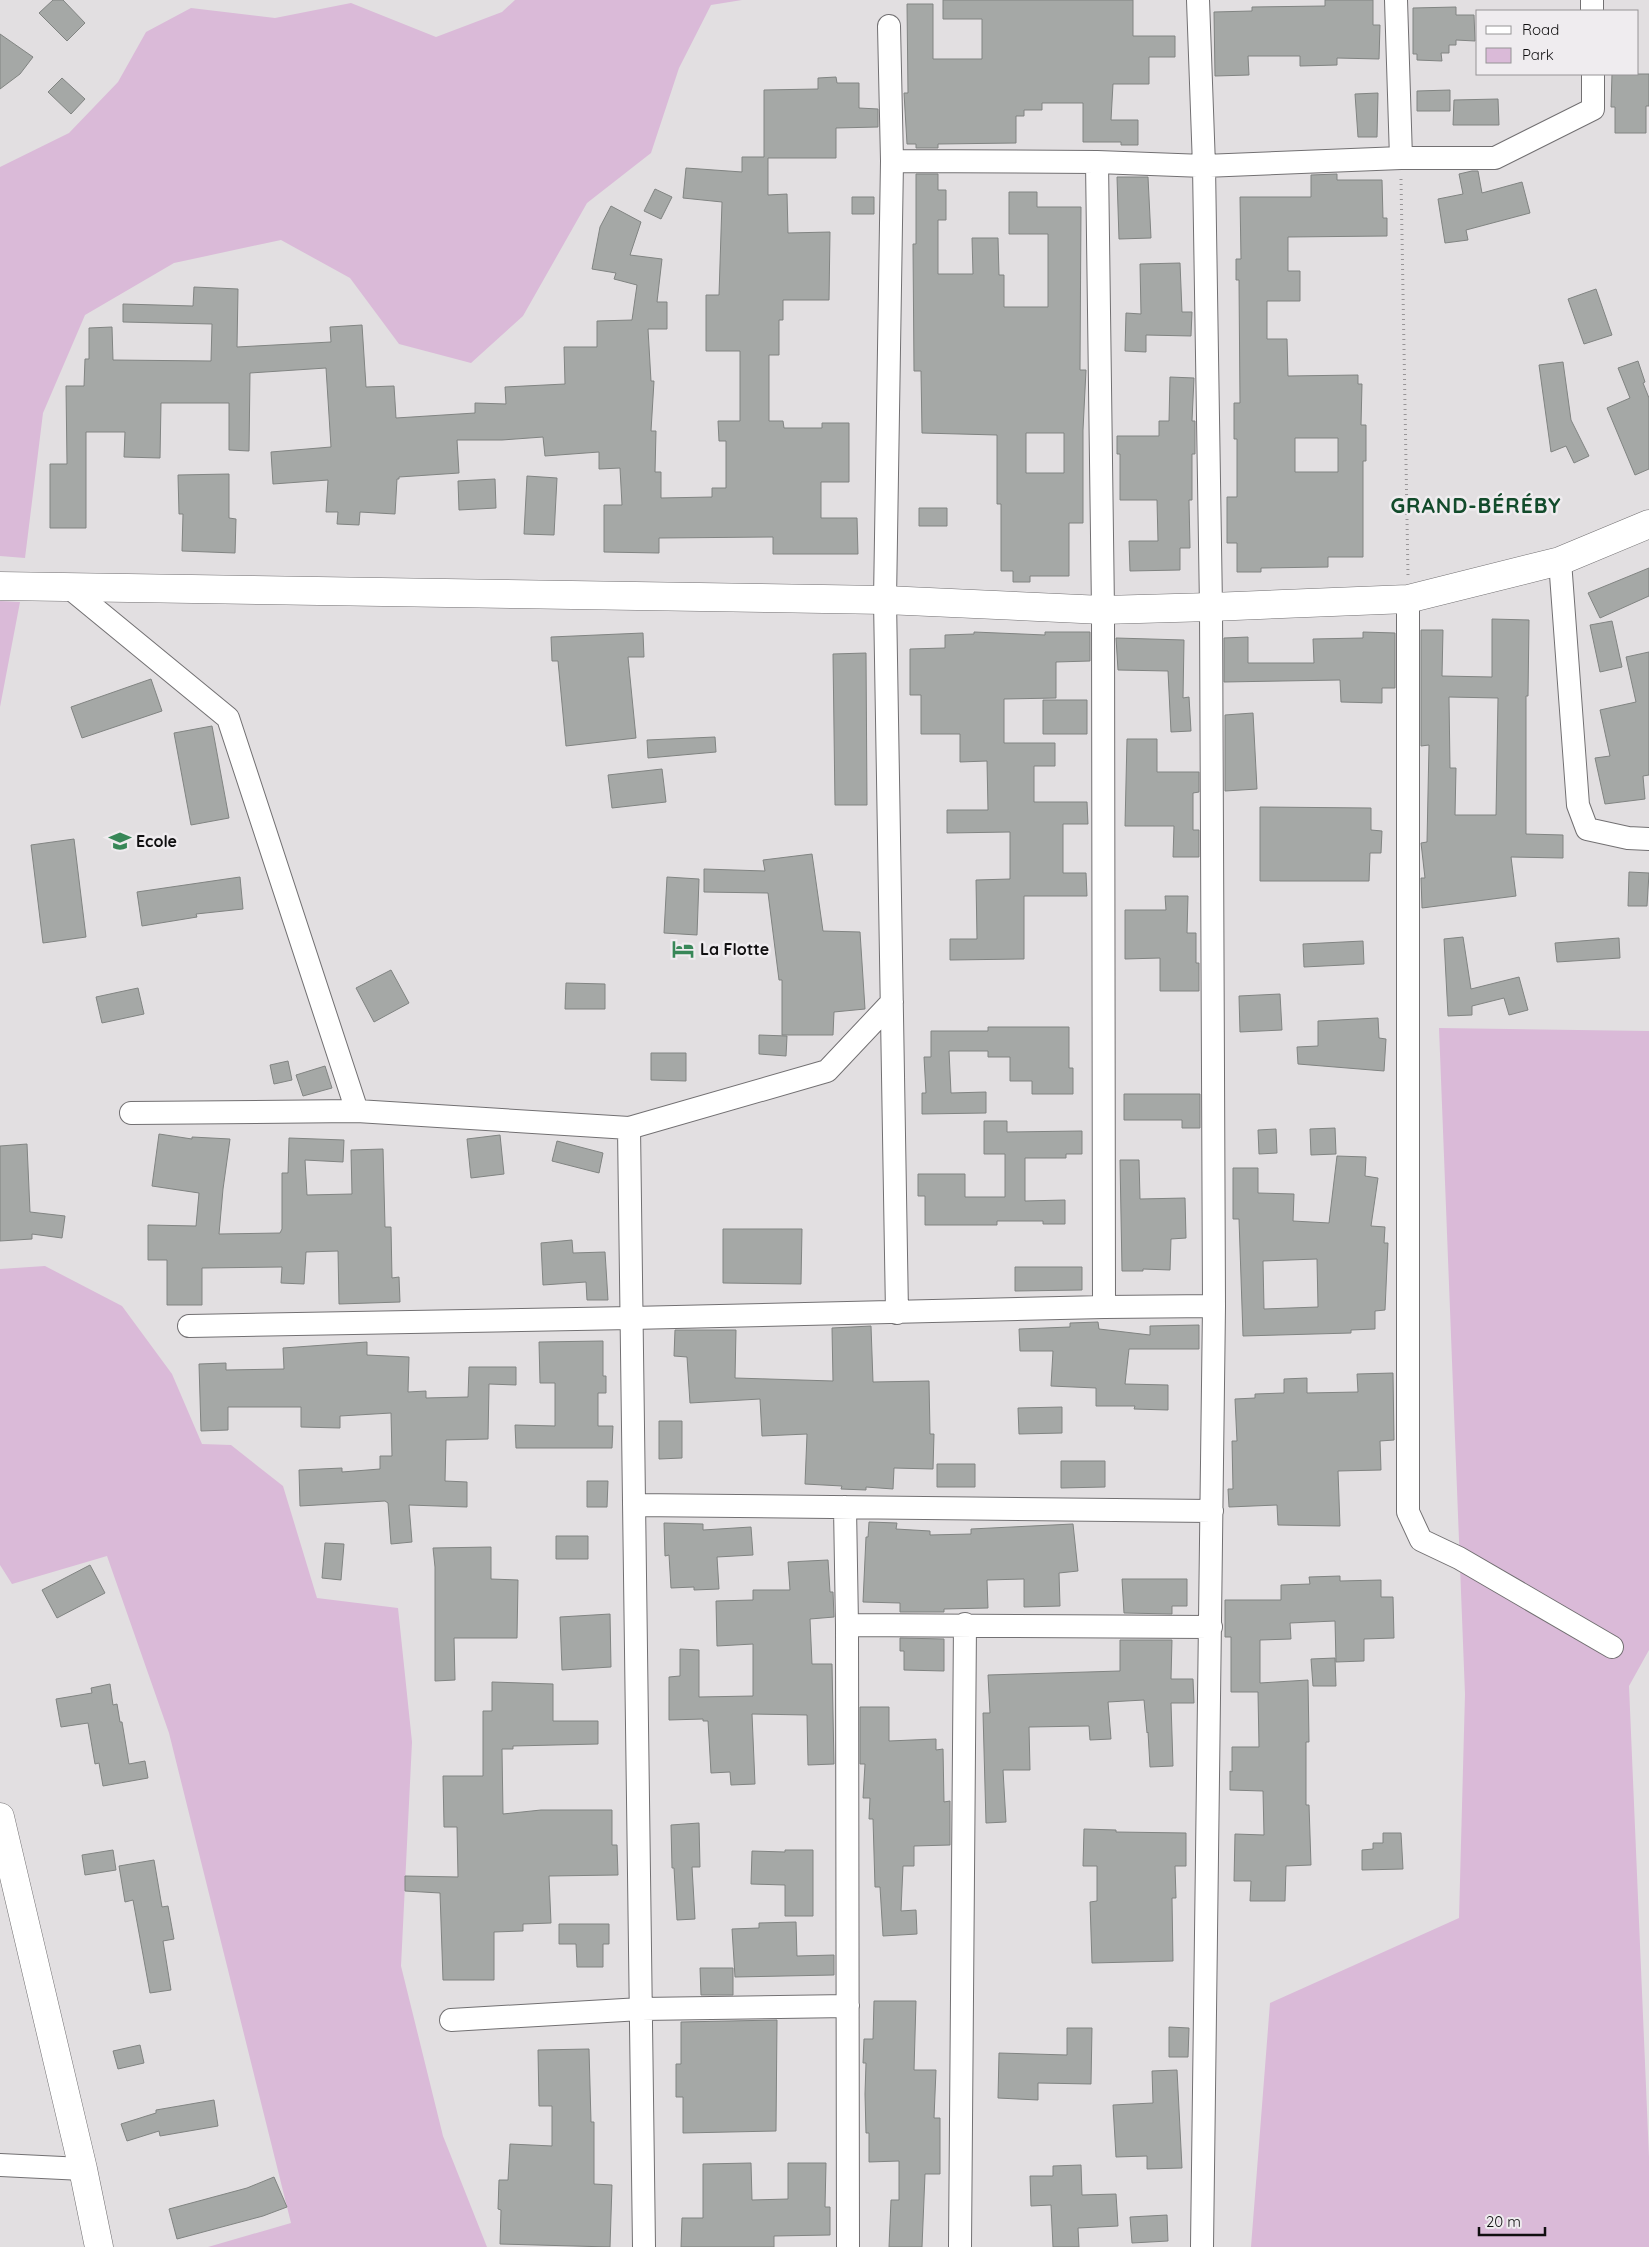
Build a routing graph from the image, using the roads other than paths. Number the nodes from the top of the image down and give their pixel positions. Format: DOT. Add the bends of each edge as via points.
graph roads {
  1 [pos="1198,0"];
  2 [pos="1396,0"];
  3 [pos="889,26"];
  4 [pos="1593,75"];
  5 [pos="1401,158"];
  6 [pos="892,161"];
  7 [pos="1097,162"];
  8 [pos="1204,166"];
  9 [pos="1649,524"];
  10 [pos="1560,561"];
  11 [pos="0,586"];
  12 [pos="71,589"];
  13 [pos="1408,599"];
  14 [pos="885,600"];
  15 [pos="1211,607"];
  16 [pos="1103,610"];
  17 [pos="1649,839"];
  18 [pos="892,1002"];
  19 [pos="357,1111"];
  20 [pos="131,1113"];
  21 [pos="629,1128"];
  22 [pos="1214,1306"];
  23 [pos="1104,1307"];
  24 [pos="897,1312"];
  25 [pos="631,1318"];
  26 [pos="189,1326"];
  27 [pos="634,1505"];
  28 [pos="845,1507"];
  29 [pos="1212,1511"];
  30 [pos="965,1624"];
  31 [pos="848,1625"];
  32 [pos="1210,1627"];
  33 [pos="1612,1647"];
  34 [pos="0,1817"];
  35 [pos="848,2006"];
  36 [pos="641,2009"];
  37 [pos="451,2020"];
  38 [pos="0,2165"];
  39 [pos="83,2169"];
  40 [pos="99,2247"];
  41 [pos="644,2247"];
  42 [pos="848,2247"];
  43 [pos="960,2247"];
  44 [pos="1202,2247"];
  1 -- 8 [label="street"];
  2 -- 5 [label="street"];
  3 -- 6 [label="street"];
  4 -- 5 [label="street" via="1593,109 1495,158"];
  5 -- 8 [label="street"];
  6 -- 7 [label="street"];
  6 -- 14 [label="street"];
  7 -- 8 [label="street"];
  7 -- 16 [label="street"];
  8 -- 15 [label="street"];
  9 -- 10 [label="main road"];
  10 -- 13 [label="main road"];
  10 -- 17 [label="street" via="1578,805 1587,829"];
  11 -- 12 [label="main road"];
  12 -- 14 [label="main road"];
  12 -- 19 [label="street" via="228,718"];
  13 -- 15 [label="main road"];
  13 -- 33 [label="street" via="1408,1512 1421,1540 1459,1558"];
  14 -- 16 [label="main road"];
  14 -- 18 [label="street"];
  15 -- 16 [label="main road"];
  15 -- 22 [label="street"];
  16 -- 23 [label="street"];
  18 -- 21 [label="street" via="827,1071"];
  18 -- 24 [label="street"];
  19 -- 20 [label="street"];
  19 -- 21 [label="street"];
  21 -- 25 [label="street"];
  22 -- 23 [label="street"];
  22 -- 29 [label="street"];
  23 -- 24 [label="street"];
  24 -- 25 [label="street"];
  25 -- 26 [label="street"];
  25 -- 27 [label="street"];
  27 -- 28 [label="street"];
  27 -- 36 [label="street"];
  28 -- 29 [label="street"];
  28 -- 31 [label="street"];
  29 -- 32 [label="street"];
  30 -- 31 [label="street"];
  30 -- 32 [label="street"];
  30 -- 43 [label="street"];
  31 -- 35 [label="street"];
  32 -- 44 [label="street"];
  34 -- 39 [label="main road"];
  35 -- 36 [label="street"];
  35 -- 42 [label="street"];
  36 -- 37 [label="street"];
  36 -- 41 [label="street"];
  38 -- 39 [label="street"];
  39 -- 40 [label="main road"];
}
